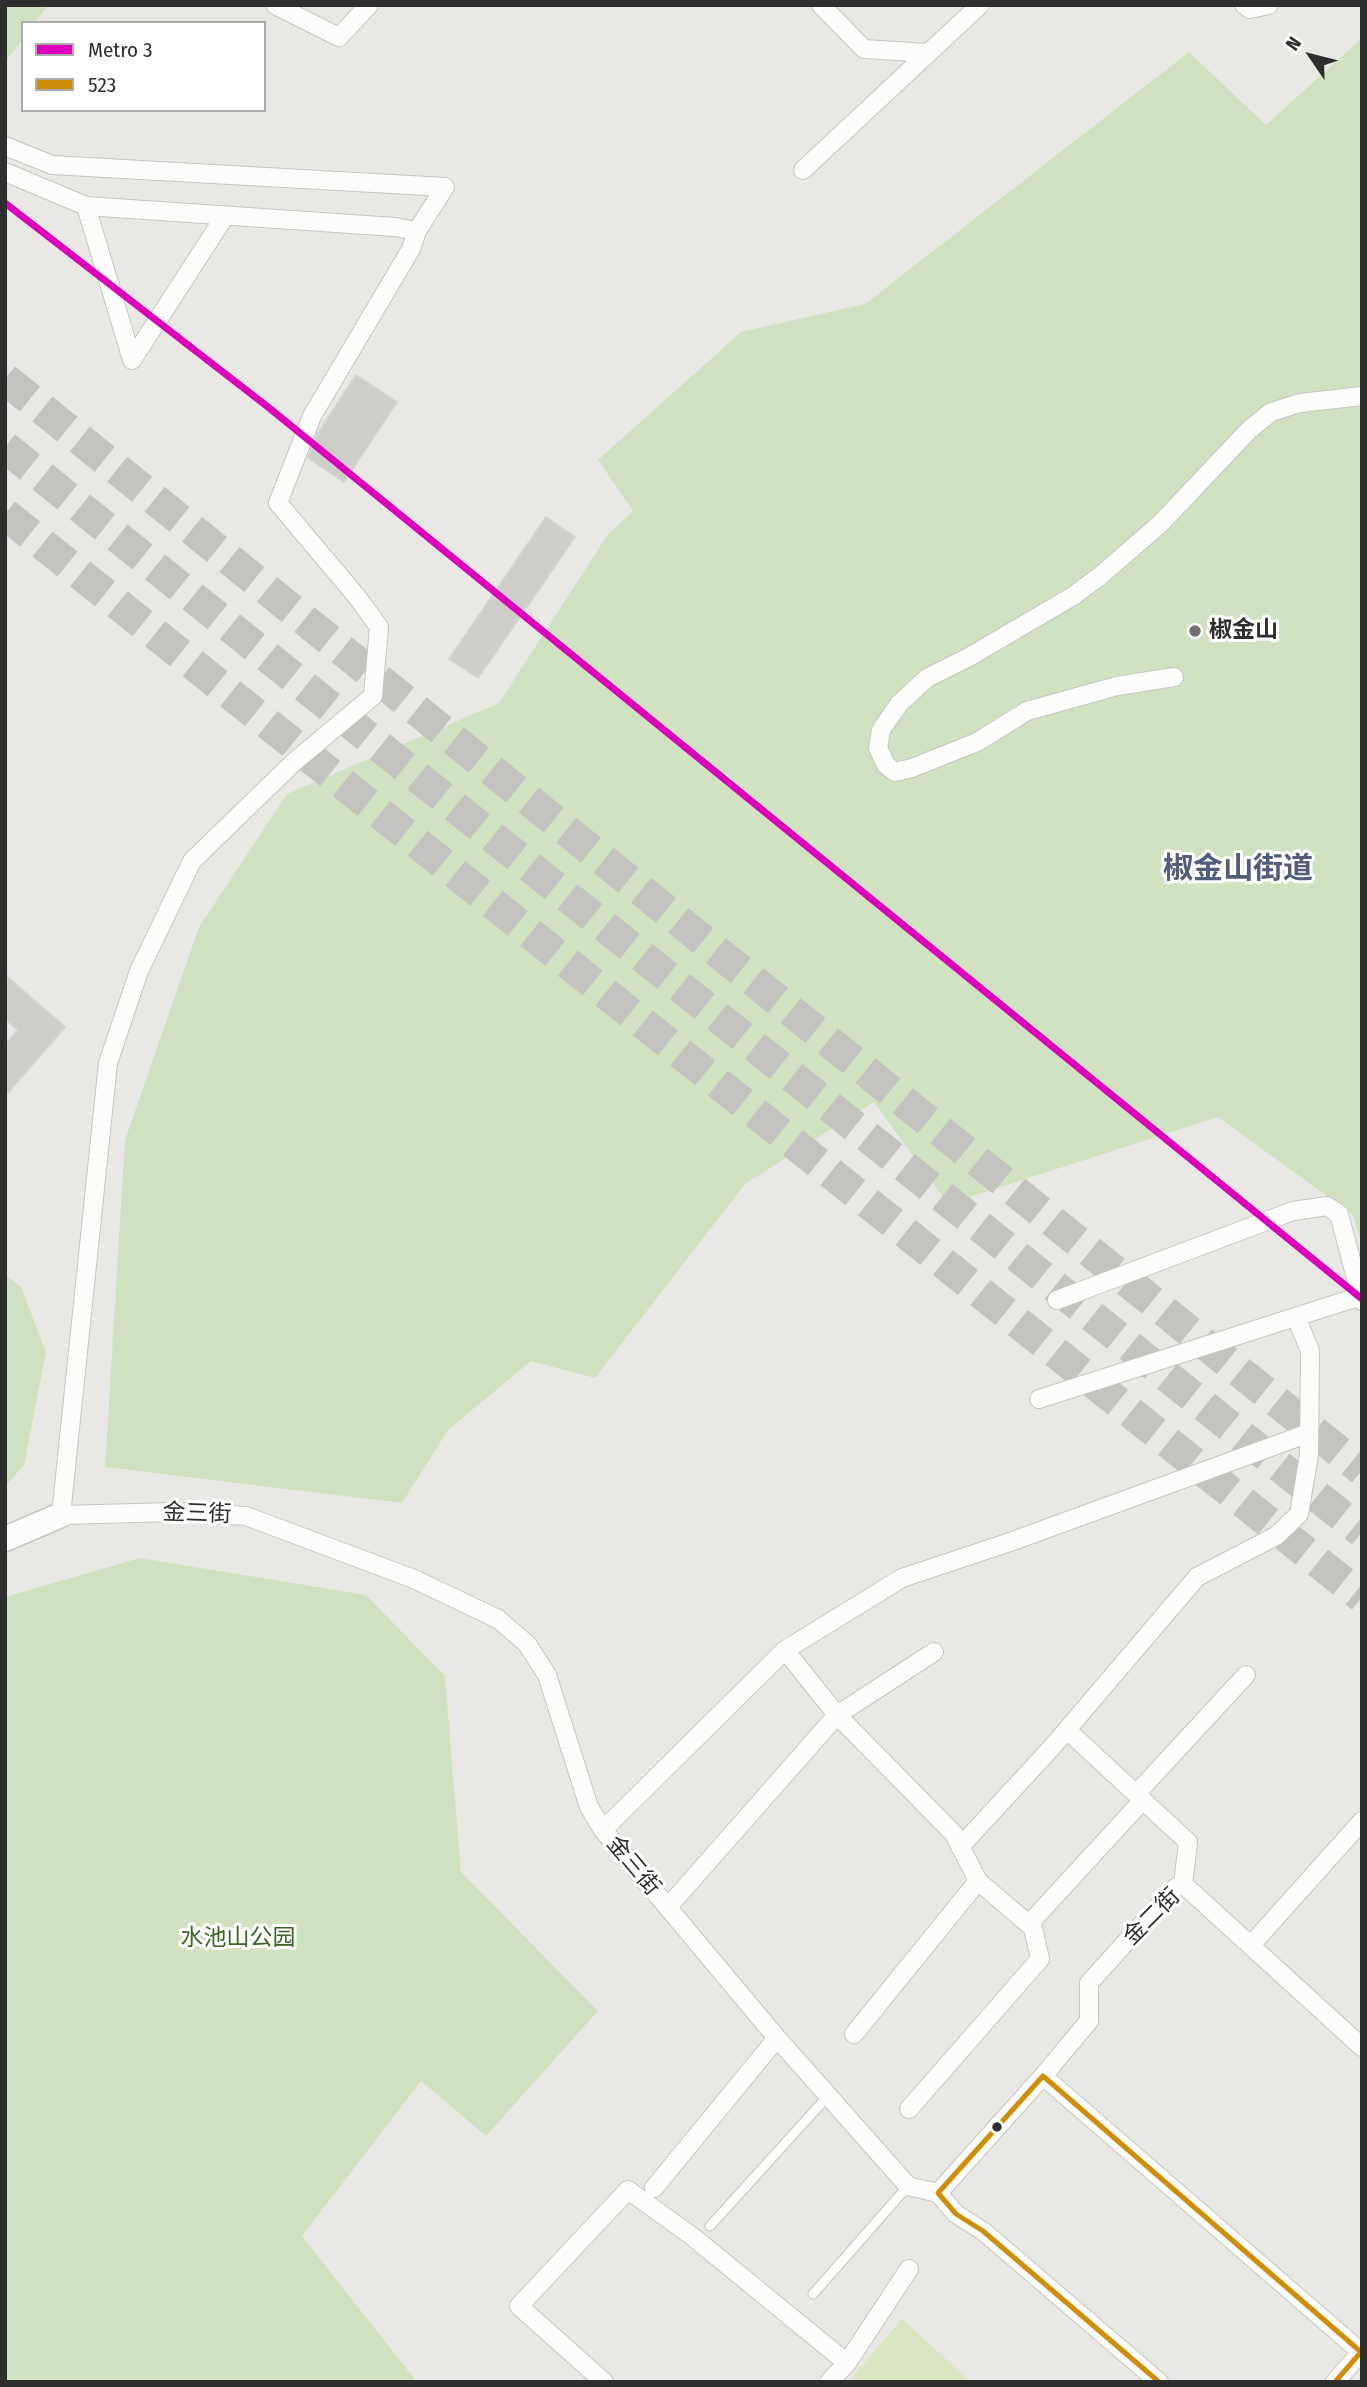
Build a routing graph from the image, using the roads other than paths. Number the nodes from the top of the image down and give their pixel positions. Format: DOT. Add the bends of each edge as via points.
graph roads {
  1 [pos="275,5"];
  2 [pos="369,5"];
  3 [pos="821,5"];
  4 [pos="980,5"];
  5 [pos="1244,5"];
  6 [pos="1269,5"];
  7 [pos="928,53"];
  8 [pos="5,146"];
  9 [pos="803,170"];
  10 [pos="5,172"];
  11 [pos="86,206"];
  12 [pos="225,216"];
  13 [pos="417,231"];
  14 [pos="1362,396"];
  15 [pos="1174,677"];
  16 [pos="1361,1299"];
  17 [pos="1058,1300"];
  18 [pos="1296,1317"];
  19 [pos="1039,1399"];
  20 [pos="1309,1433"];
  21 [pos="61,1515"];
  22 [pos="5,1539"];
  23 [pos="786,1650"];
  24 [pos="934,1652"];
  25 [pos="1245,1675"];
  26 [pos="837,1715"];
  27 [pos="1067,1730"];
  28 [pos="1139,1797"];
  29 [pos="1362,1821"];
  30 [pos="603,1830"];
  31 [pos="960,1847"];
  32 [pos="978,1881"];
  33 [pos="1183,1884"];
  34 [pos="668,1907"];
  35 [pos="1028,1924"];
  36 [pos="1251,1945"];
  37 [pos="854,2034"];
  38 [pos="777,2038"];
  39 [pos="1362,2047"];
  40 [pos="1043,2077"];
  41 [pos="828,2096"];
  42 [pos="909,2109"];
  43 [pos="908,2186"];
  44 [pos="654,2189"];
  45 [pos="938,2193"];
  46 [pos="710,2226"];
  47 [pos="909,2269"];
  48 [pos="813,2294"];
  49 [pos="1361,2352"];
  50 [pos="847,2363"];
  51 [pos="604,2382"];
  52 [pos="829,2382"];
  53 [pos="1159,2382"];
  54 [pos="1335,2382"];
  1 -- 2 [label="street" via="339,37"];
  3 -- 7 [label="street" via="864,49"];
  4 -- 7 [label="street"];
  5 -- 6 [label="street" via="1250,9"];
  7 -- 9 [label="street"];
  8 -- 13 [label="street" via="52,165 445,187"];
  10 -- 11 [label="street"];
  11 -- 12 [label="street"];
  11 -- 12 [label="street" via="132,360"];
  12 -- 13 [label="street"];
  13 -- 21 [label="street" via="411,249 312,416 278,503 379,626 373,696 294,762 192,861 139,971 108,1063"];
  14 -- 15 [label="street" via="1300,403 1272,412 1249,430 1160,524 1100,576 928,678 881,730 878,748 895,772 912,768 978,742 1027,711 1097,691"];
  16 -- 17 [label="street" via="1339,1214 1327,1206 1293,1211"];
  16 -- 18 [label="street"];
  18 -- 19 [label="street"];
  18 -- 20 [label="street" via="1310,1351"];
  20 -- 23 [label="street" via="902,1578"];
  20 -- 27 [label="street" via="1298,1514 1276,1536 1197,1577"];
  21 -- 22 [label="street"];
  21 -- 30 [label="street, 金三街" via="173,1512 246,1516 414,1580 498,1619 527,1644 547,1675 589,1807"];
  23 -- 26 [label="street"];
  23 -- 30 [label="street"];
  24 -- 26 [label="street"];
  25 -- 28 [label="street"];
  26 -- 31 [label="street" via="954,1834"];
  26 -- 34 [label="street"];
  27 -- 28 [label="street"];
  27 -- 31 [label="street"];
  28 -- 33 [label="street" via="1188,1842"];
  28 -- 35 [label="street"];
  29 -- 36 [label="street"];
  30 -- 34 [label="street, 金三街"];
  31 -- 32 [label="street"];
  32 -- 35 [label="street"];
  32 -- 37 [label="street"];
  33 -- 36 [label="street, 金二街"];
  33 -- 40 [label="street, 金二街" via="1089,1983 1089,2021"];
  34 -- 38 [label="street, 金三街"];
  35 -- 42 [label="street" via="1040,1959"];
  36 -- 39 [label="street, 金二街"];
  38 -- 41 [label="street, 金三街"];
  38 -- 44 [label="street"];
  40 -- 45 [label="street, 金二街"];
  40 -- 49 [label="street"];
  41 -- 43 [label="street, 金三街"];
  41 -- 46 [label="lane"];
  43 -- 45 [label="street"];
  43 -- 48 [label="lane"];
  45 -- 53 [label="street" via="956,2214 983,2231"];
  47 -- 50 [label="street"];
  49 -- 54 [label="street"];
  50 -- 51 [label="street" via="628,2190 519,2306"];
  50 -- 52 [label="street"];
}
